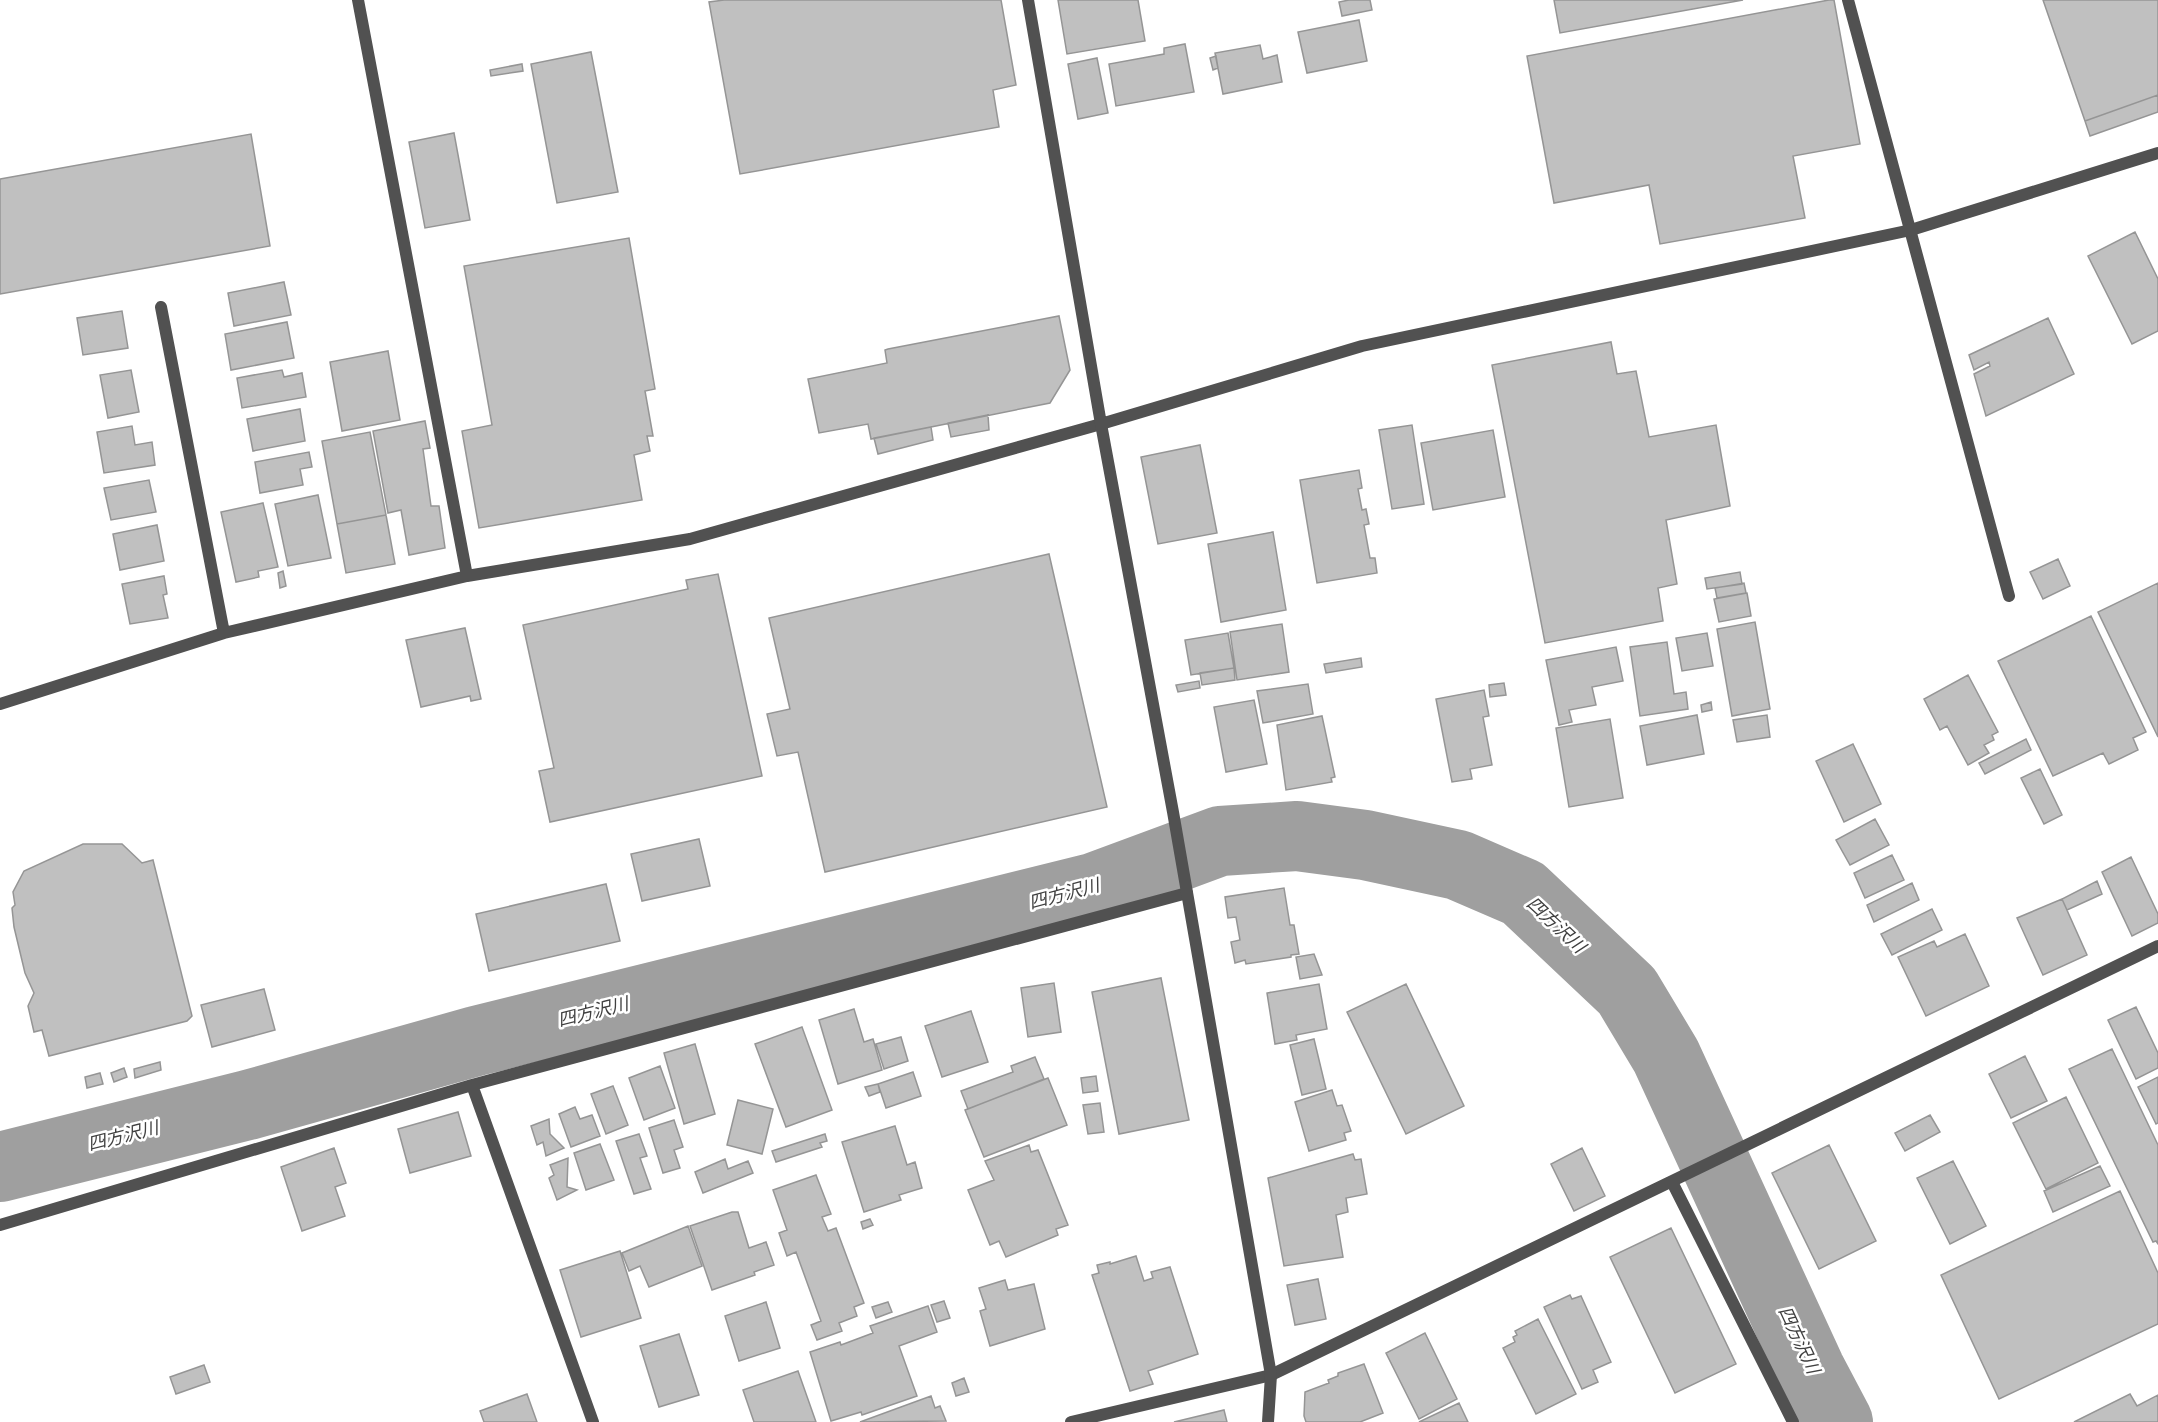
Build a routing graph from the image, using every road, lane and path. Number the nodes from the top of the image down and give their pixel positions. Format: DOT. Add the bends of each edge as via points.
graph roads {
  1 [pos="358,0"];
  2 [pos="1028,0"];
  3 [pos="1848,0"];
  4 [pos="2158,153"];
  5 [pos="1911,230"];
  6 [pos="161,307"];
  7 [pos="1101,424"];
  8 [pos="467,576"];
  9 [pos="2009,596"];
  10 [pos="224,633"];
  11 [pos="0,704"];
  12 [pos="1187,893"];
  13 [pos="2158,946"];
  14 [pos="472,1085"];
  15 [pos="1672,1182"];
  16 [pos="0,1225"];
  17 [pos="1271,1375"];
  18 [pos="593,1422"];
  19 [pos="1071,1422"];
  20 [pos="1268,1422"];
  21 [pos="1793,1422"];
  1 -- 8 [label="street"];
  2 -- 7 [label="street"];
  3 -- 5 [label="street"];
  4 -- 5 [label="street"];
  5 -- 7 [label="street" via="1362,345"];
  5 -- 9 [label="street"];
  6 -- 10 [label="street"];
  7 -- 8 [label="street" via="690,539"];
  7 -- 12 [label="street"];
  8 -- 10 [label="street"];
  10 -- 11 [label="street"];
  12 -- 14 [label="street"];
  12 -- 17 [label="street"];
  13 -- 15 [label="street"];
  14 -- 16 [label="street"];
  14 -- 18 [label="street"];
  15 -- 17 [label="street"];
  15 -- 21 [label="street"];
  17 -- 19 [label="street"];
  17 -- 20 [label="street"];
}
